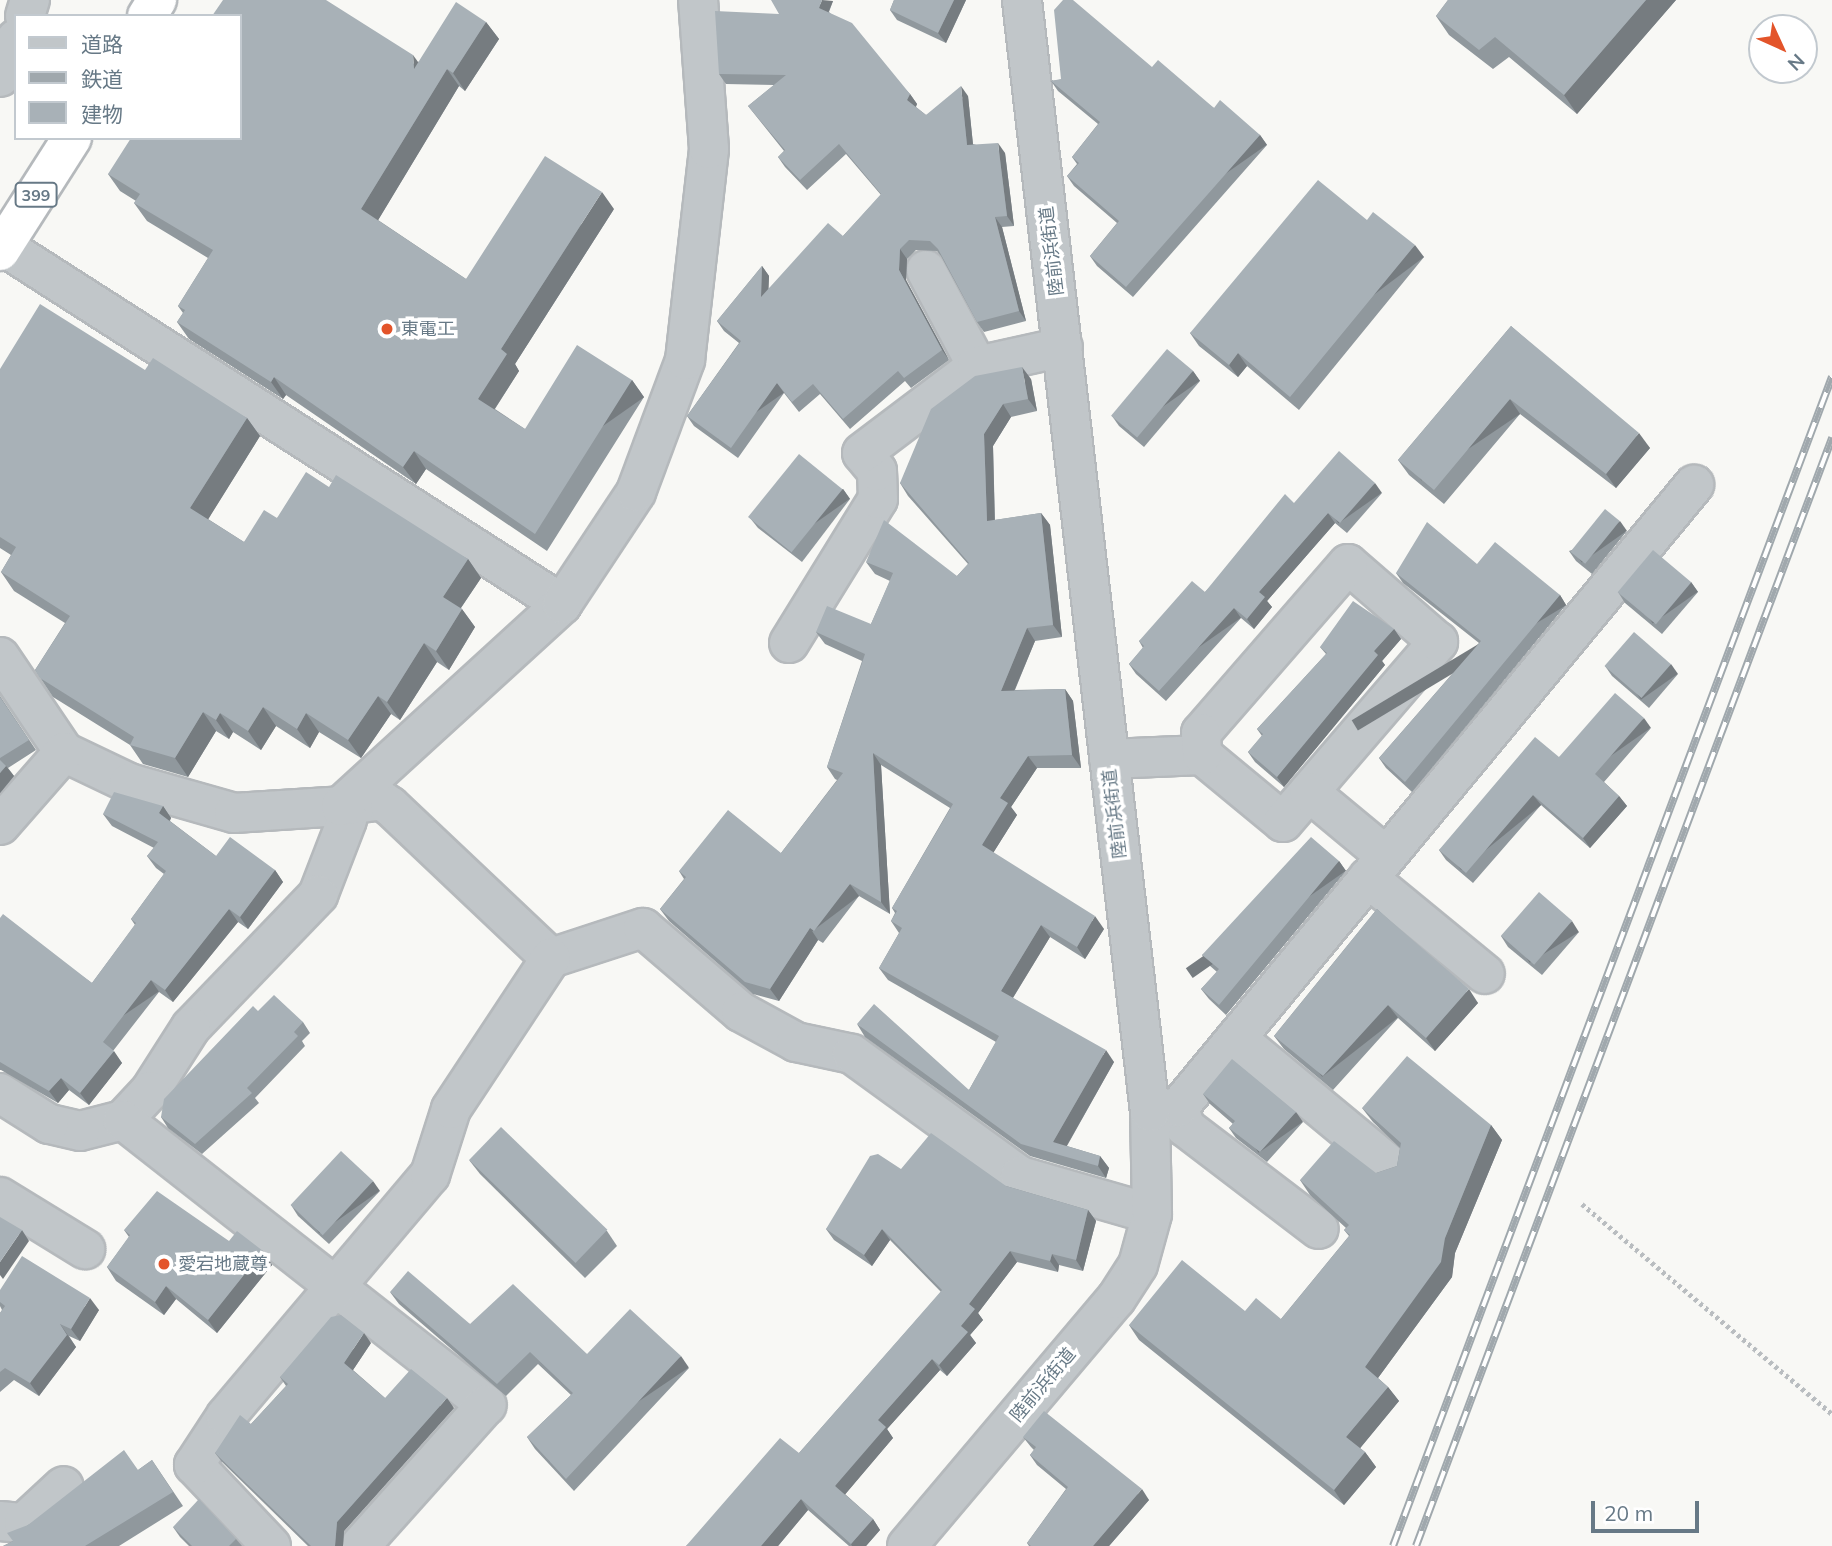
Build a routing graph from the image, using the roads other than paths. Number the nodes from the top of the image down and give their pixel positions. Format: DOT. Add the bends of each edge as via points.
graph roads {
  1 [pos="698,0"];
  2 [pos="1021,0"];
  3 [pos="14,44"];
  4 [pos="0,77"];
  5 [pos="71,140"];
  6 [pos="1,249"];
  7 [pos="926,270"];
  8 [pos="1063,347"];
  9 [pos="977,366"];
  10 [pos="1694,485"];
  11 [pos="562,604"];
  12 [pos="789,643"];
  13 [pos="0,657"];
  14 [pos="64,752"];
  15 [pos="1202,755"];
  16 [pos="1109,759"];
  17 [pos="1309,792"];
  18 [pos="341,806"];
  19 [pos="0,825"];
  20 [pos="1377,867"];
  21 [pos="551,958"];
  22 [pos="1485,974"];
  23 [pos="1236,1038"];
  24 [pos="0,1093"];
  25 [pos="1164,1109"];
  26 [pos="123,1120"];
  27 [pos="1391,1166"];
  28 [pos="0,1197"];
  29 [pos="1152,1214"];
  30 [pos="1319,1229"];
  31 [pos="85,1249"];
  32 [pos="334,1289"];
  33 [pos="65,1486"];
  34 [pos="0,1521"];
  35 [pos="271,1546"];
  36 [pos="360,1546"];
  37 [pos="907,1546"];
  1 -- 11 [label="street" via="709,149 685,360 636,492"];
  2 -- 8 [label="street, 陸前浜街道"];
  3 -- 4 [label="street"];
  5 -- 6 [label="highway, 399"];
  6 -- 11 [label="street"];
  7 -- 9 [label="street"];
  8 -- 9 [label="street"];
  8 -- 16 [label="street, 陸前浜街道"];
  9 -- 12 [label="street" via="862,453 877,471 878,499"];
  10 -- 20 [label="street"];
  11 -- 18 [label="street"];
  13 -- 14 [label="street"];
  14 -- 18 [label="street" via="129,783 234,813"];
  14 -- 19 [label="street"];
  15 -- 16 [label="street"];
  15 -- 17 [label="street" via="1283,822"];
  15 -- 17 [label="street" via="1200,733 1348,564 1438,642"];
  16 -- 25 [label="street, 陸前浜街道"];
  17 -- 20 [label="street"];
  18 -- 21 [label="street" via="381,800 390,806"];
  18 -- 26 [label="street" via="347,820 318,895 191,1027 150,1091"];
  20 -- 22 [label="street"];
  20 -- 23 [label="street"];
  21 -- 29 [label="street" via="643,928 741,1012 796,1042 852,1054 1020,1176"];
  21 -- 32 [label="street" via="451,1109 430,1175"];
  23 -- 25 [label="street"];
  23 -- 27 [label="street"];
  24 -- 26 [label="street" via="49,1124 80,1131"];
  25 -- 29 [label="street, 陸前浜街道"];
  25 -- 30 [label="street"];
  26 -- 32 [label="street"];
  28 -- 31 [label="street"];
  29 -- 37 [label="street, 陸前浜街道" via="1138,1265 1116,1299"];
  32 -- 35 [label="street" via="226,1416 194,1465"];
  32 -- 36 [label="street" via="486,1405"];
  33 -- 34 [label="street" via="24,1522"];
}
